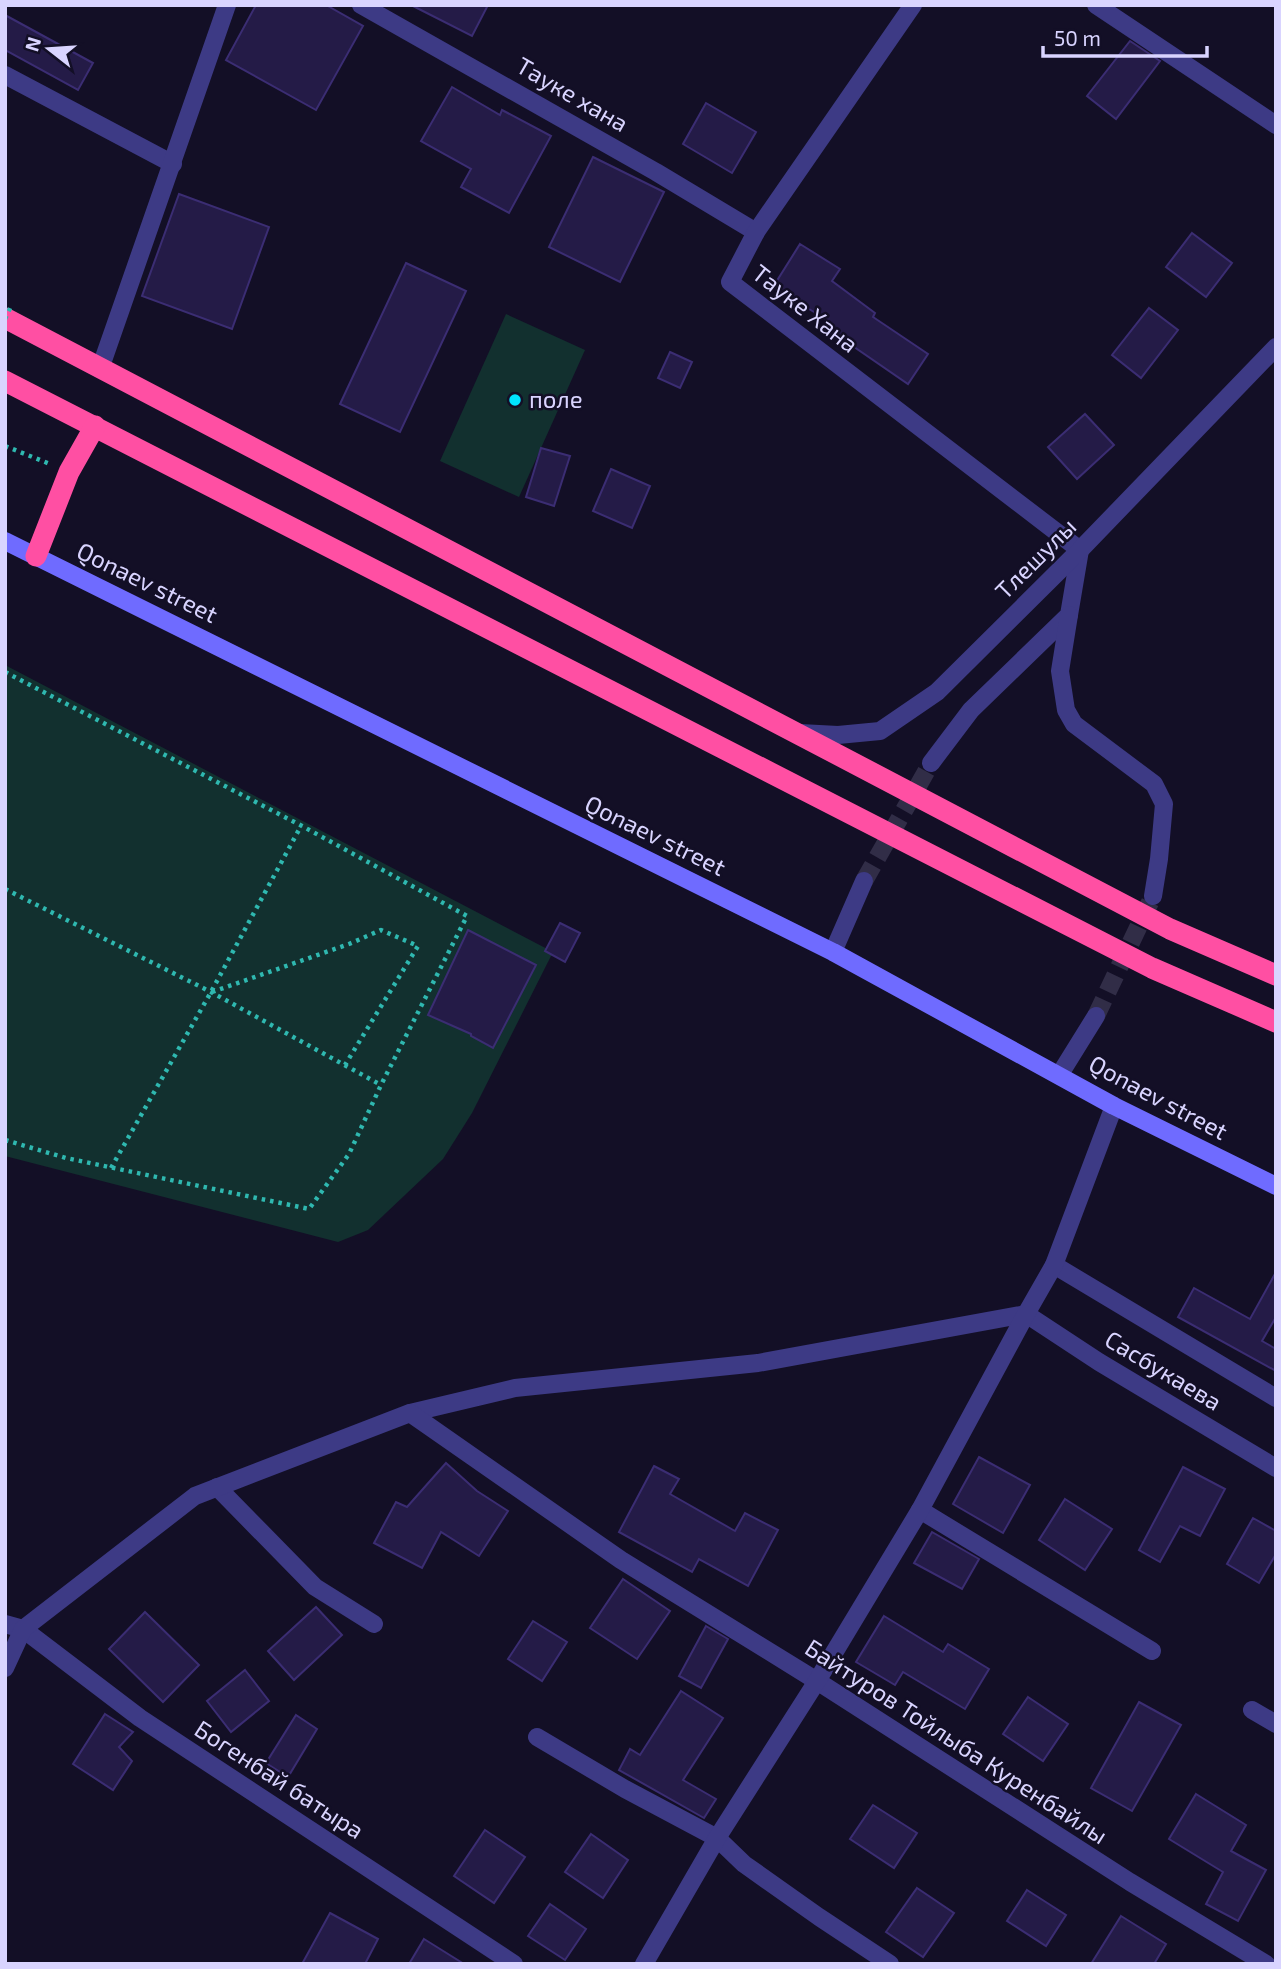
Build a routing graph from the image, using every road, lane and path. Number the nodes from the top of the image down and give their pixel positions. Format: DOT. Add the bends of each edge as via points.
graph roads {
  1 [pos="227,5"];
  2 [pos="361,5"];
  3 [pos="913,5"];
  4 [pos="1096,5"];
  5 [pos="5,75"];
  6 [pos="1276,124"];
  7 [pos="173,164"];
  8 [pos="756,232"];
  9 [pos="7,314"];
  10 [pos="1273,352"];
  11 [pos="100,369"];
  12 [pos="5,382"];
  13 [pos="95,426"];
  14 [pos="5,446"];
  15 [pos="69,472"];
  16 [pos="5,541"];
  17 [pos="1080,550"];
  18 [pos="36,556"];
  19 [pos="1069,615"];
  20 [pos="5,672"];
  21 [pos="794,733"];
  22 [pos="930,763"];
  23 [pos="302,826"];
  24 [pos="864,881"];
  25 [pos="5,889"];
  26 [pos="1153,896"];
  27 [pos="833,952"];
  28 [pos="1276,975"];
  29 [pos="211,992"];
  30 [pos="1096,1016"];
  31 [pos="1276,1022"];
  32 [pos="345,1065"];
  33 [pos="1060,1074"];
  34 [pos="381,1085"];
  35 [pos="1114,1106"];
  36 [pos="5,1140"];
  37 [pos="111,1168"];
  38 [pos="1276,1186"];
  39 [pos="1054,1265"];
  40 [pos="1026,1314"];
  41 [pos="1276,1398"];
  42 [pos="410,1413"];
  43 [pos="1276,1468"];
  44 [pos="217,1487"];
  45 [pos="920,1510"];
  46 [pos="374,1624"];
  47 [pos="14,1626"];
  48 [pos="1152,1651"];
  49 [pos="5,1668"];
  50 [pos="817,1681"];
  51 [pos="1252,1710"];
  52 [pos="1276,1724"];
  53 [pos="537,1737"];
  54 [pos="717,1838"];
  55 [pos="514,1964"];
  56 [pos="644,1964"];
  57 [pos="890,1964"];
  58 [pos="1266,1964"];
  1 -- 7 [label="street"];
  2 -- 8 [label="street, Тауке хана"];
  3 -- 8 [label="street, Тауке Хана"];
  4 -- 6 [label="street"];
  5 -- 7 [label="street"];
  7 -- 11 [label="street"];
  8 -- 17 [label="street, Тауке Хана" via="730,282"];
  9 -- 11 [label="highway"];
  10 -- 17 [label="street, Тлешулы"];
  11 -- 21 [label="highway"];
  12 -- 13 [label="highway"];
  13 -- 15 [label="highway"];
  13 -- 31 [label="highway" via="1152,968"];
  14 -- 15 [label="path"];
  15 -- 18 [label="highway"];
  16 -- 18 [label="main road, Qonaev street"];
  17 -- 19 [label="street"];
  17 -- 21 [label="street, Тлешулы" via="937,692 880,731"];
  18 -- 27 [label="main road, Qonaev street"];
  19 -- 22 [label="street" via="971,710"];
  19 -- 26 [label="street" via="1060,671 1066,710 1074,724 1154,784 1164,804"];
  20 -- 23 [label="path"];
  21 -- 28 [label="highway" via="1170,929"];
  23 -- 29 [label="path"];
  23 -- 34 [label="path" via="467,916"];
  24 -- 27 [label="street"];
  25 -- 29 [label="path"];
  27 -- 33 [label="main road, Qonaev street"];
  29 -- 32 [label="path"];
  29 -- 32 [label="path" via="381,930 418,946"];
  29 -- 37 [label="path"];
  30 -- 33 [label="street"];
  32 -- 34 [label="path"];
  33 -- 35 [label="main road, Qonaev street"];
  34 -- 37 [label="path" via="349,1154 309,1209"];
  35 -- 38 [label="main road, Qonaev street"];
  35 -- 39 [label="street"];
  36 -- 37 [label="path"];
  39 -- 40 [label="street"];
  39 -- 41 [label="street, Сасбукаева"];
  40 -- 42 [label="street" via="758,1363 515,1388"];
  40 -- 43 [label="street, Сасбукаева"];
  40 -- 45 [label="street"];
  42 -- 44 [label="street"];
  42 -- 50 [label="street, Байтуров Тойлыба Куренбайлы" via="621,1560"];
  44 -- 46 [label="street" via="315,1587"];
  44 -- 47 [label="street" via="195,1496"];
  45 -- 48 [label="street"];
  45 -- 50 [label="street"];
  47 -- 49 [label="street"];
  47 -- 55 [label="street, Богенбай батыра" via="140,1718"];
  50 -- 54 [label="street"];
  50 -- 58 [label="street, Байтуров Тойлыба Куренбайлы"];
  51 -- 52 [label="street"];
  53 -- 54 [label="street"];
  54 -- 56 [label="street"];
  54 -- 57 [label="street" via="744,1864"];
}
